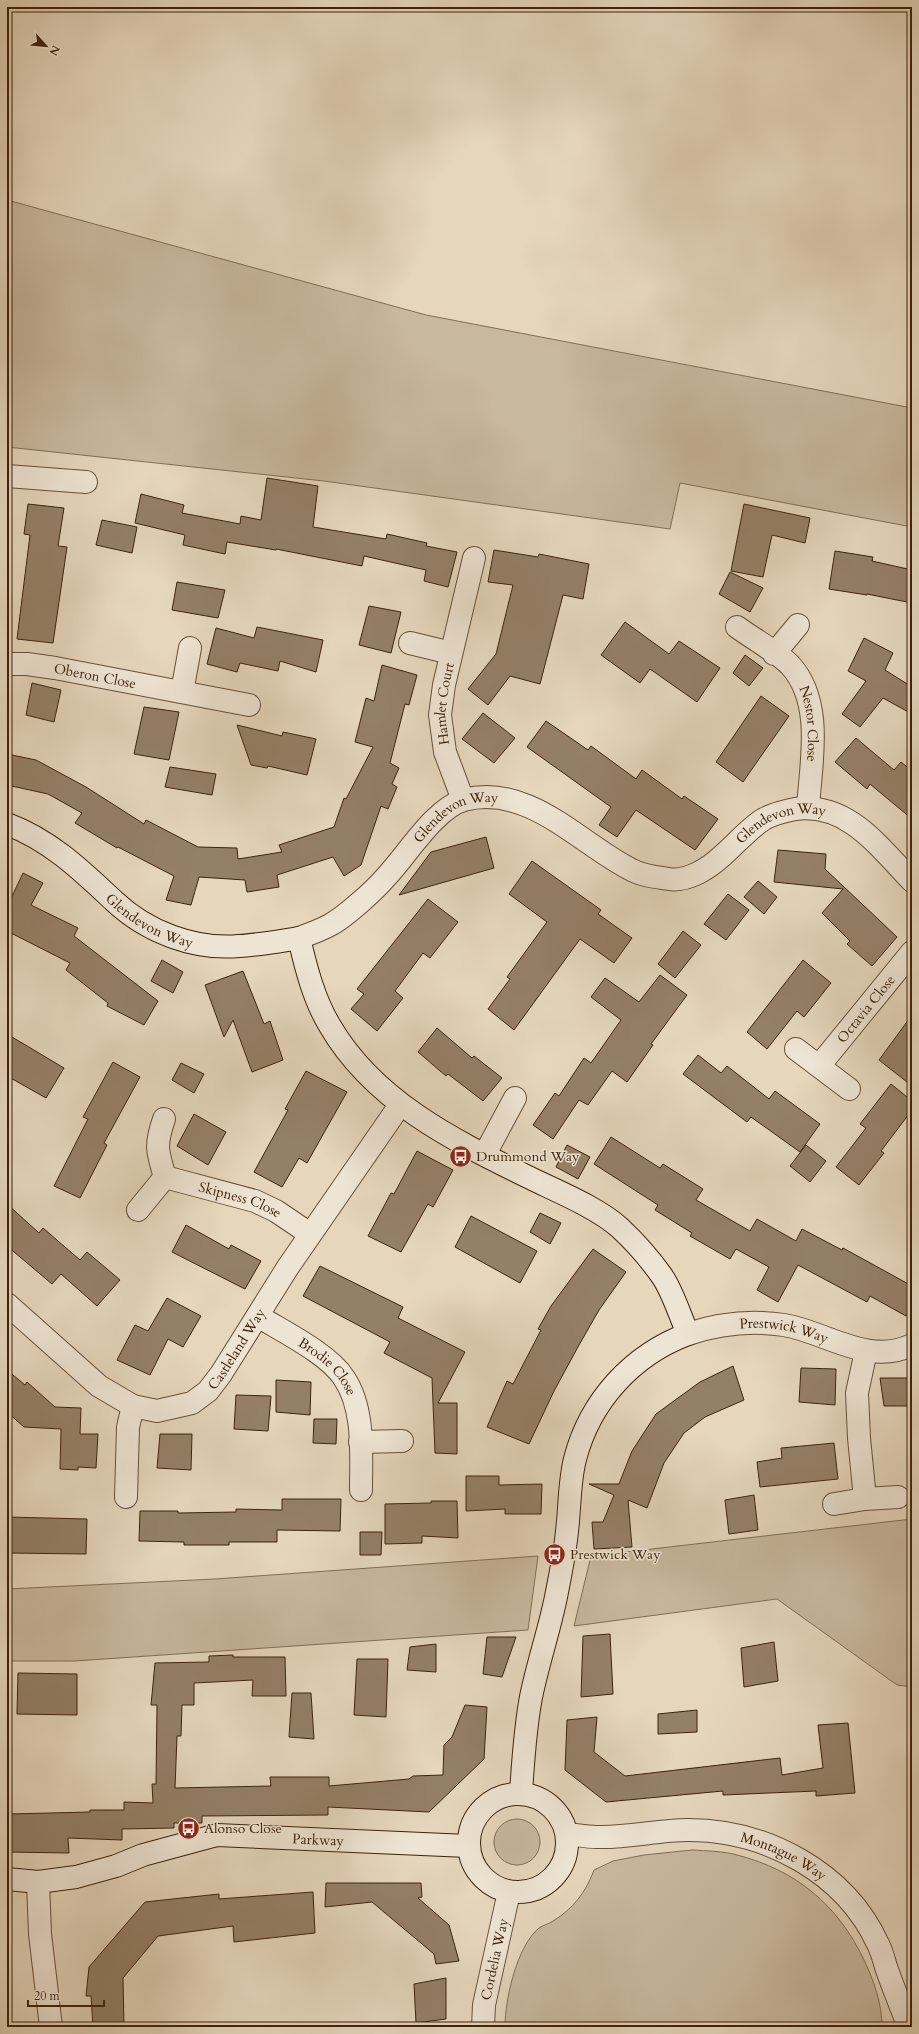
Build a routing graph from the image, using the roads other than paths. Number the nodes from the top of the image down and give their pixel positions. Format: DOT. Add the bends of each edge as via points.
graph roads {
  1 [pos="7,476"];
  2 [pos="86,482"];
  3 [pos="474,558"];
  4 [pos="798,626"];
  5 [pos="737,627"];
  6 [pos="410,643"];
  7 [pos="190,648"];
  8 [pos="451,653"];
  9 [pos="774,654"];
  10 [pos="7,664"];
  11 [pos="182,692"];
  12 [pos="249,705"];
  13 [pos="463,800"];
  14 [pos="808,808"];
  15 [pos="7,824"];
  16 [pos="912,882"];
  17 [pos="300,938"];
  18 [pos="912,952"];
  19 [pos="796,1049"];
  20 [pos="819,1066"];
  21 [pos="849,1089"];
  22 [pos="516,1098"];
  23 [pos="400,1105"];
  24 [pos="164,1119"];
  25 [pos="485,1154"];
  26 [pos="165,1177"];
  27 [pos="138,1210"];
  28 [pos="310,1234"];
  29 [pos="7,1304"];
  30 [pos="258,1316"];
  31 [pos="688,1334"];
  32 [pos="912,1345"];
  33 [pos="866,1351"];
  34 [pos="133,1406"];
  35 [pos="402,1441"];
  36 [pos="360,1442"];
  37 [pos="361,1490"];
  38 [pos="126,1497"];
  39 [pos="898,1497"];
  40 [pos="865,1499"];
  41 [pos="834,1504"];
  42 [pos="521,1793"];
  43 [pos="567,1834"];
  44 [pos="468,1846"];
  45 [pos="7,1879"];
  46 [pos="38,1882"];
  47 [pos="509,1892"];
  48 [pos="51,2027"];
  49 [pos="483,2027"];
  50 [pos="909,2027"];
  1 -- 2 [label="street"];
  3 -- 8 [label="street, Hamlet Court"];
  4 -- 9 [label="street"];
  5 -- 9 [label="street, Nestor Close"];
  6 -- 8 [label="street, Hamlet Court"];
  7 -- 11 [label="street"];
  8 -- 13 [label="street, Hamlet Court" via="440,715 445,752"];
  9 -- 14 [label="street, Nestor Close" via="789,665 809,698 813,732"];
  10 -- 11 [label="street, Oberon Close" via="55,668"];
  11 -- 12 [label="street, Oberon Close"];
  13 -- 14 [label="street, Glendevon Way" via="488,796 527,806 630,870 673,880 691,876 710,867 763,819 785,811"];
  13 -- 17 [label="street, Glendevon Way" via="443,812 386,877 362,899 331,925"];
  14 -- 16 [label="street, Glendevon Way" via="828,810 846,818 869,837"];
  15 -- 17 [label="street, Glendevon Way" via="48,844 71,860 128,912 163,933 182,940 238,947"];
  17 -- 23 [label="street" via="308,976 329,1025 362,1070"];
  18 -- 20 [label="street, Octavia Close"];
  19 -- 20 [label="street"];
  20 -- 21 [label="street"];
  22 -- 25 [label="street"];
  23 -- 25 [label="street"];
  23 -- 28 [label="street, Castleland Way"];
  24 -- 26 [label="street" via="158,1137 157,1152"];
  25 -- 31 [label="street" via="563,1193 619,1227 663,1277"];
  26 -- 27 [label="street"];
  26 -- 28 [label="street, Skipness Close" via="255,1201 276,1211"];
  28 -- 30 [label="street, Castleland Way"];
  29 -- 34 [label="street, Castleland Way" via="98,1386"];
  30 -- 34 [label="street, Castleland Way" via="222,1374 208,1391 192,1403 157,1411"];
  30 -- 36 [label="street, Brodie Close" via="330,1363 344,1377 354,1399"];
  31 -- 33 [label="street, Prestwick Way" via="727,1324 764,1323 797,1328 846,1347"];
  31 -- 42 [label="street, Prestwick Way" via="648,1353 631,1367 604,1397 584,1434 575,1459 567,1533 556,1596 532,1696 523,1755"];
  32 -- 33 [label="street, Prestwick Way" via="905,1349 885,1352"];
  33 -- 40 [label="street" via="857,1394"];
  34 -- 38 [label="street" via="128,1427"];
  35 -- 36 [label="street"];
  36 -- 37 [label="street, Brodie Close"];
  39 -- 40 [label="street"];
  40 -- 41 [label="street"];
  42 -- 43 [label="street" via="537,1797 551,1806 562,1819"];
  42 -- 44 [label="street" via="504,1795 489,1802 477,1814 470,1830"];
  43 -- 47 [label="street" via="567,1850 563,1864 554,1877 541,1887 525,1892"];
  43 -- 50 [label="street, Montague Way" via="598,1837 688,1830 711,1832 735,1835 769,1845 804,1862 838,1890 867,1926 878,1944"];
  44 -- 46 [label="street, Parkway" via="217,1835 76,1877"];
  44 -- 47 [label="street" via="472,1862 481,1876 493,1886"];
  45 -- 46 [label="street, Parkway"];
  46 -- 48 [label="street" via="40,1934"];
  47 -- 49 [label="street, Cordelia Way" via="484,2005"];
}
